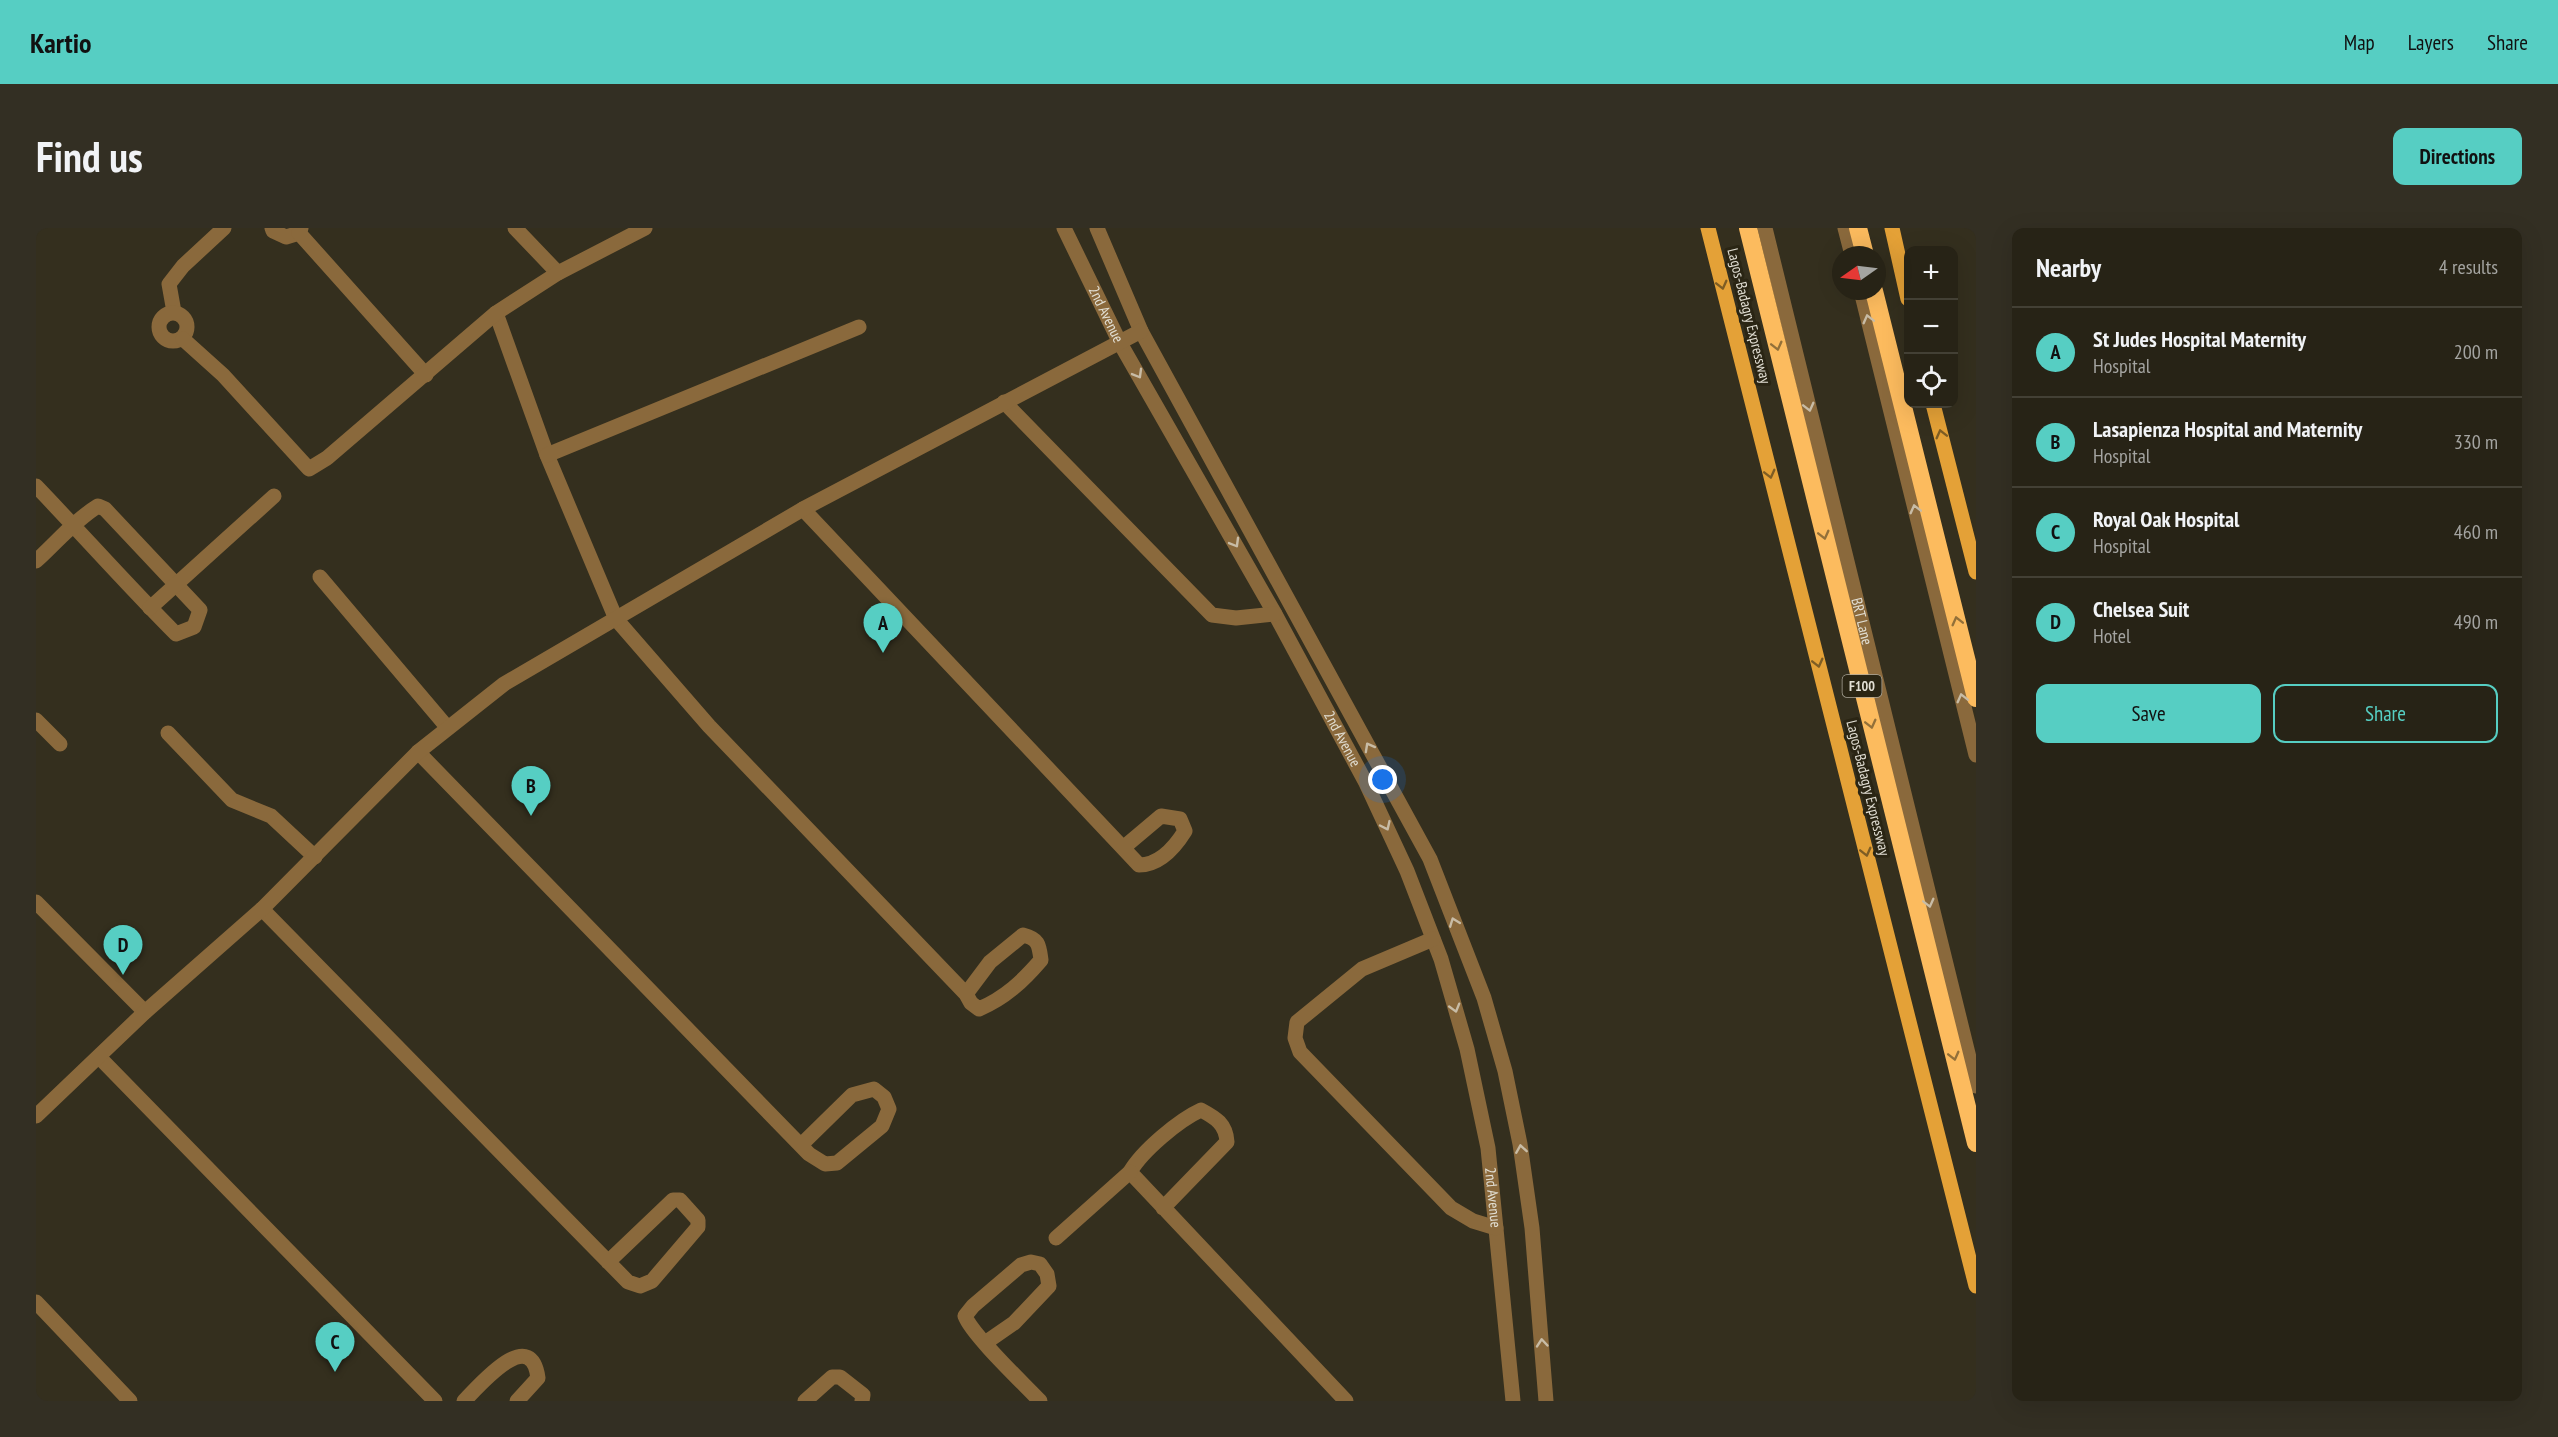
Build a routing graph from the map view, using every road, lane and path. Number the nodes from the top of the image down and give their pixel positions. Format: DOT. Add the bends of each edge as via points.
graph roads {
  1 [pos="224,228"];
  2 [pos="272,228"];
  3 [pos="515,228"];
  4 [pos="645,228"];
  5 [pos="1064,228"];
  6 [pos="1096,228"];
  7 [pos="1708,228"];
  8 [pos="1748,228"];
  9 [pos="1765,228"];
  10 [pos="1845,228"];
  11 [pos="1858,228"];
  12 [pos="1892,228"];
  13 [pos="300,230"];
  14 [pos="1850,246"];
  15 [pos="1863,246"];
  16 [pos="558,273"];
  17 [pos="1904,281"];
  18 [pos="1863,300"];
  19 [pos="1876,300"];
  20 [pos="174,312"];
  21 [pos="496,313"];
  22 [pos="859,327"];
  23 [pos="1141,331"];
  24 [pos="183,339"];
  25 [pos="1120,343"];
  26 [pos="426,375"];
  27 [pos="1004,402"];
  28 [pos="1934,408"];
  29 [pos="547,455"];
  30 [pos="36,486"];
  31 [pos="274,496"];
  32 [pos="803,509"];
  33 [pos="74,526"];
  34 [pos="36,561"];
  35 [pos="1976,572"];
  36 [pos="320,578"];
  37 [pos="175,585"];
  38 [pos="150,608"];
  39 [pos="1275,614"];
  40 [pos="616,619"];
  41 [pos="1976,698"];
  42 [pos="36,720"];
  43 [pos="447,727"];
  44 [pos="168,733"];
  45 [pos="60,744"];
  46 [pos="418,752"];
  47 [pos="1976,755"];
  48 [pos="1123,848"];
  49 [pos="315,856"];
  50 [pos="36,902"];
  51 [pos="262,909"];
  52 [pos="1434,939"];
  53 [pos="966,994"];
  54 [pos="145,1012"];
  55 [pos="99,1057"];
  56 [pos="1976,1086"];
  57 [pos="36,1116"];
  58 [pos="1976,1143"];
  59 [pos="801,1145"];
  60 [pos="1130,1172"];
  61 [pos="1163,1208"];
  62 [pos="1496,1228"];
  63 [pos="1056,1238"];
  64 [pos="608,1262"];
  65 [pos="1976,1286"];
  66 [pos="36,1302"];
  67 [pos="986,1343"];
  68 [pos="130,1401"];
  69 [pos="435,1401"];
  70 [pos="464,1401"];
  71 [pos="517,1401"];
  72 [pos="805,1401"];
  73 [pos="862,1401"];
  74 [pos="1040,1401"];
  75 [pos="1346,1401"];
  76 [pos="1513,1401"];
  77 [pos="1546,1401"];
  1 -- 20 [label="street" via="169,284"];
  2 -- 13 [label="street" via="286,237"];
  3 -- 16 [label="street"];
  4 -- 16 [label="street"];
  5 -- 25 [label="street, 2nd Avenue"];
  6 -- 23 [label="street, 2nd Avenue"];
  7 -- 65 [label="main road, Lagos-Badagry Expressway, one-way"];
  8 -- 58 [label="highway, Lagos-Badagry Expressway / F100, one-way"];
  9 -- 56 [label="street, BRT Lane, one-way"];
  10 -- 14 [label="street"];
  11 -- 15 [label="highway"];
  12 -- 17 [label="main road"];
  13 -- 26 [label="street"];
  16 -- 21 [label="street"];
  47 -- 18 [label="street, one-way"];
  41 -- 19 [label="highway, one-way"];
  20 -- 24 [label="street" via="184,317 188,328"];
  20 -- 24 [label="street" via="163,316 158,326 162,337 172,342"];
  21 -- 26 [label="street"];
  21 -- 29 [label="street"];
  22 -- 29 [label="street"];
  23 -- 25 [label="street"];
  77 -- 23 [label="street, 2nd Avenue, one-way" via="1532,1228 1520,1144 1484,998 1430,859"];
  24 -- 26 [label="street" via="223,375 309,469"];
  25 -- 27 [label="street"];
  25 -- 39 [label="street, 2nd Avenue, one-way"];
  27 -- 32 [label="street"];
  27 -- 39 [label="street" via="1212,615 1236,618"];
  35 -- 28 [label="main road, one-way"];
  29 -- 40 [label="street"];
  30 -- 33 [label="street"];
  31 -- 37 [label="street"];
  32 -- 40 [label="street"];
  32 -- 48 [label="street"];
  33 -- 34 [label="street"];
  33 -- 37 [label="street" via="98,506 105,509"];
  33 -- 38 [label="street"];
  36 -- 43 [label="street"];
  37 -- 38 [label="street"];
  37 -- 38 [label="street" via="200,610 194,627 176,634"];
  39 -- 52 [label="street, 2nd Avenue, one-way" via="1366,783"];
  40 -- 43 [label="street" via="504,684"];
  40 -- 53 [label="street" via="709,726"];
  42 -- 45 [label="street"];
  43 -- 46 [label="street"];
  44 -- 49 [label="street" via="232,800 271,816"];
  46 -- 49 [label="street"];
  46 -- 59 [label="street"];
  49 -- 51 [label="street"];
  50 -- 54 [label="street"];
  51 -- 54 [label="street"];
  51 -- 64 [label="street"];
  52 -- 62 [label="street, 2nd Avenue, one-way" via="1467,1049 1488,1148"];
  52 -- 62 [label="street" via="1362,969 1297,1022 1294,1038 1300,1052 1450,1208"];
  53 -- 53 [label="street" via="990,962 1023,935 1039,944 1041,960 1021,983 994,1003 979,1009"];
  54 -- 55 [label="street"];
  55 -- 57 [label="street"];
  55 -- 69 [label="street"];
  59 -- 59 [label="street" via="825,1164 837,1163 882,1126 889,1109 884,1097 874,1089 852,1095"];
  60 -- 61 [label="street"];
  60 -- 61 [label="street" via="1134,1164 1190,1115 1201,1110 1218,1119 1227,1133 1227,1142"];
  60 -- 63 [label="street"];
  61 -- 75 [label="street"];
  62 -- 76 [label="street, 2nd Avenue"];
  64 -- 64 [label="street" via="628,1282 640,1286 652,1281 698,1227 698,1220 680,1200 673,1200"];
  66 -- 68 [label="street"];
  67 -- 67 [label="street" via="965,1316 1021,1265 1040,1264 1049,1286 1014,1323"];
  67 -- 74 [label="street"];
  70 -- 71 [label="street" via="506,1360 527,1358 537,1367 538,1378"];
  72 -- 73 [label="street" via="831,1377 840,1377 863,1395"];
}
